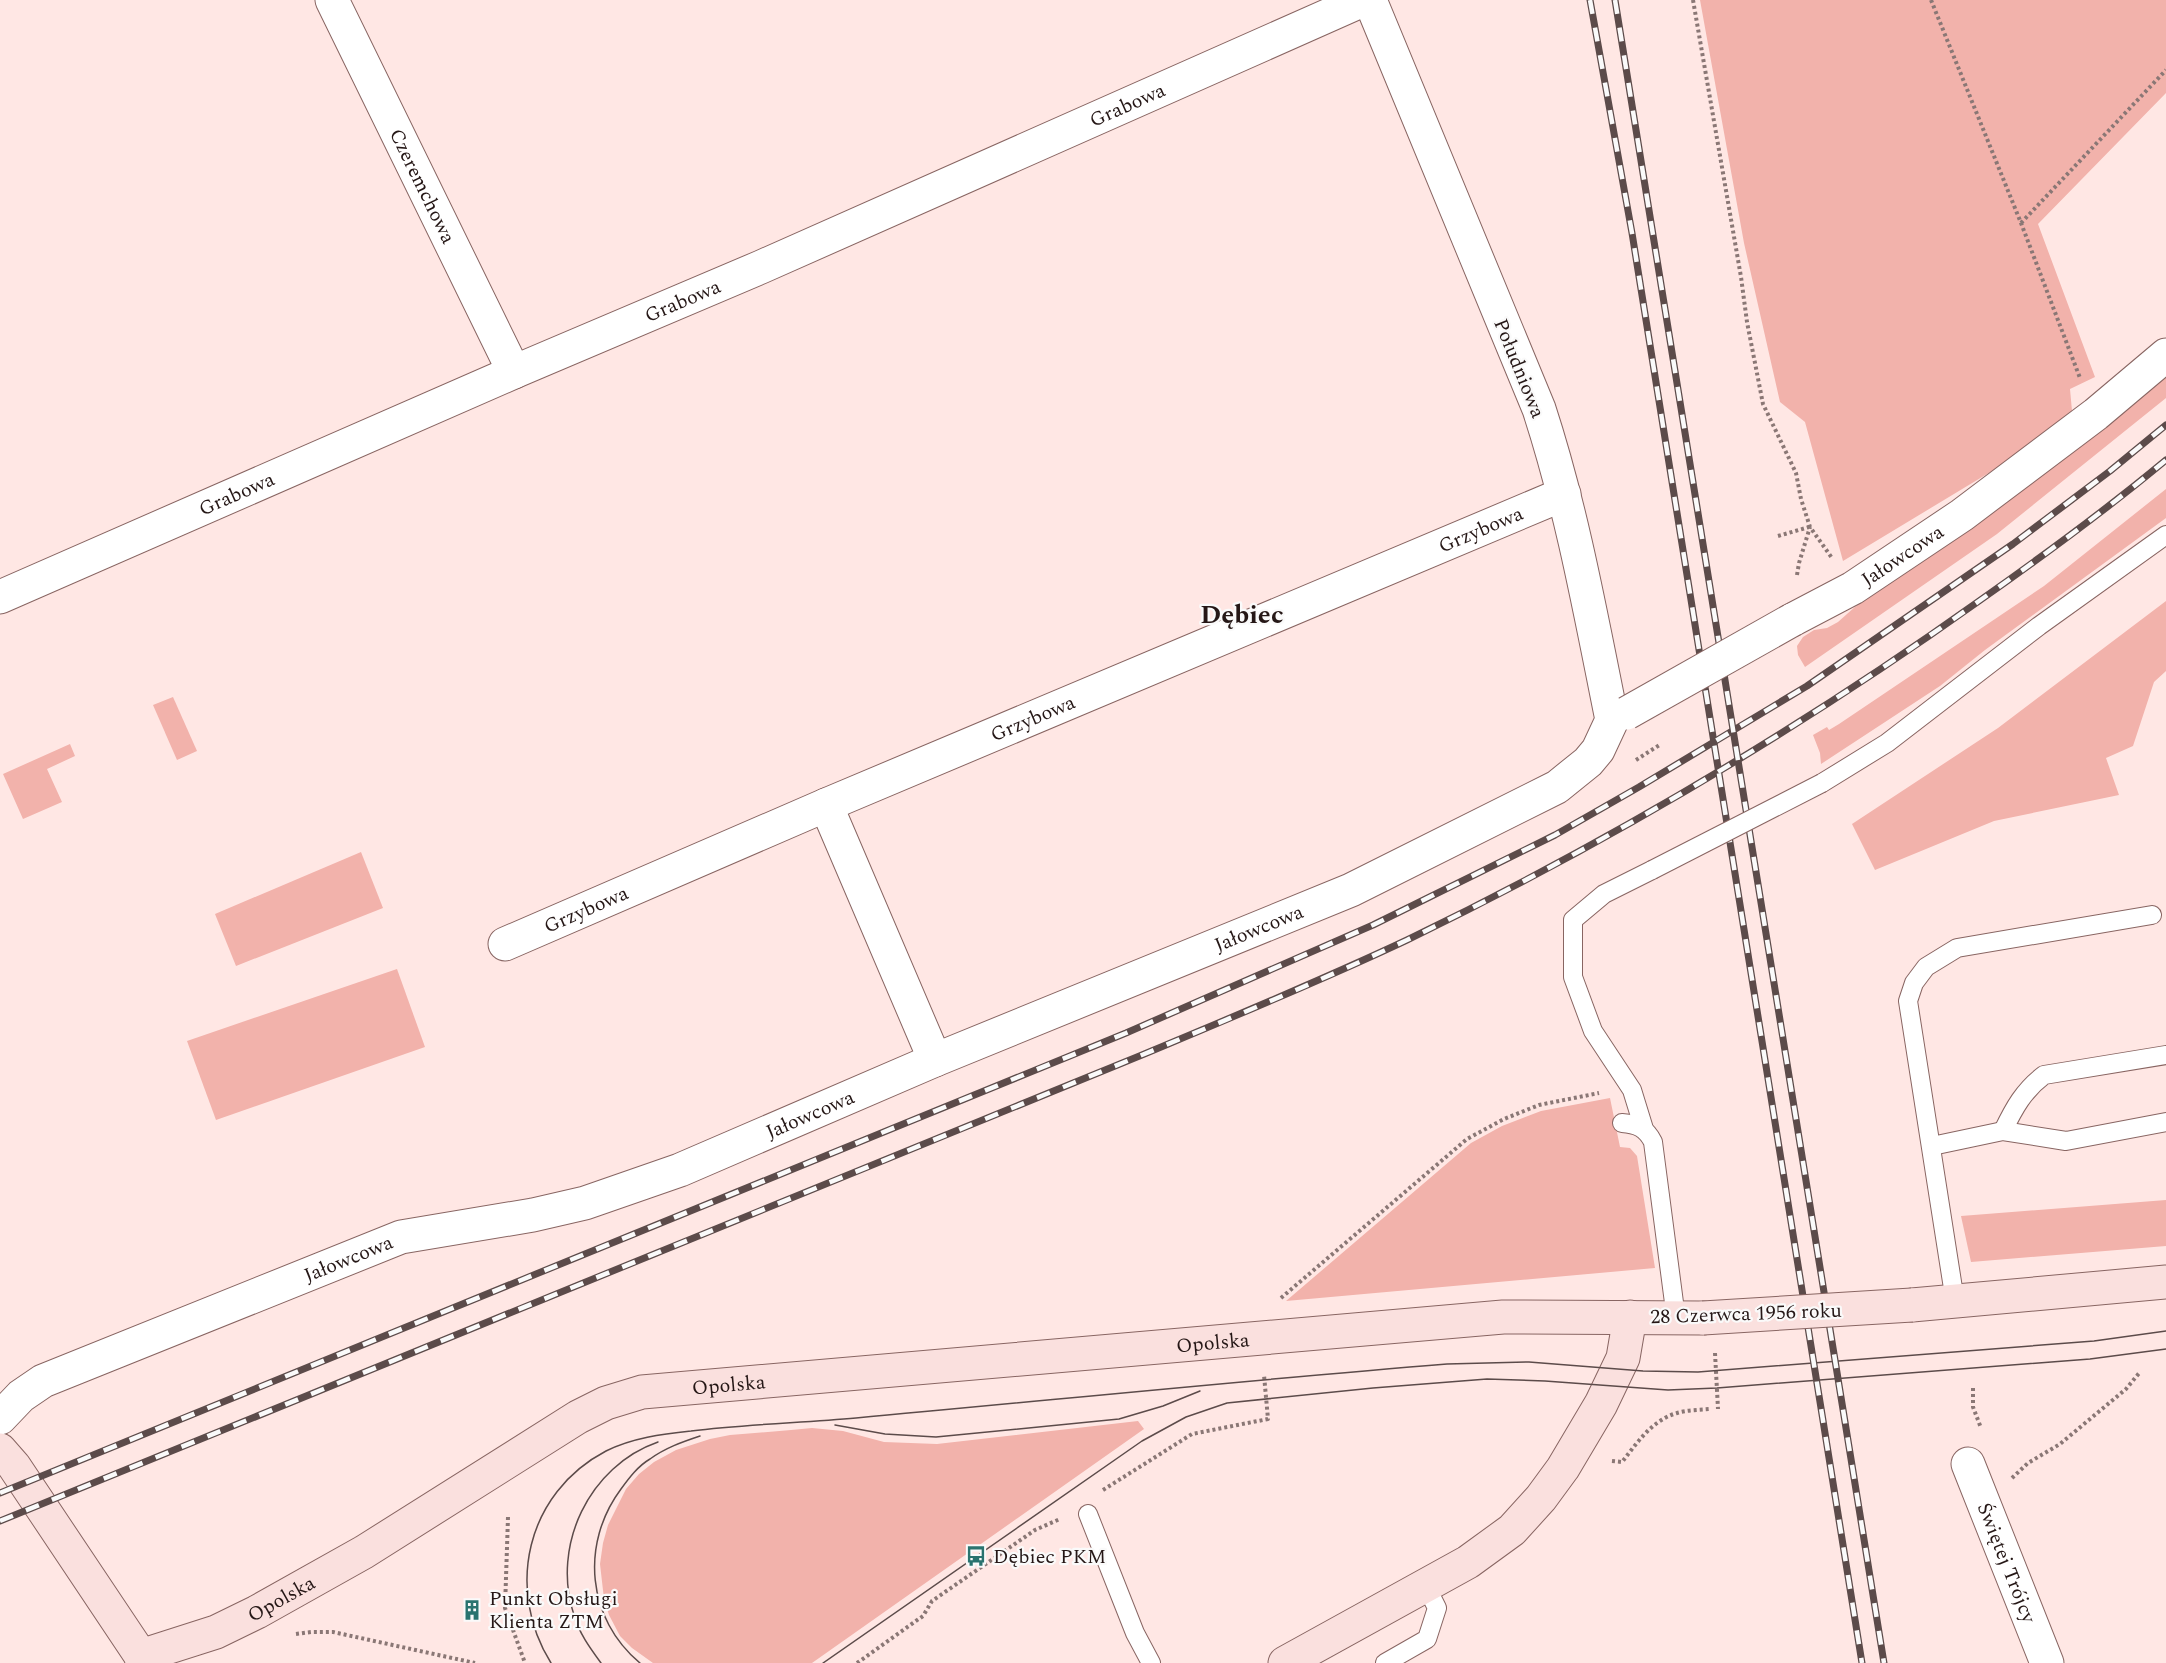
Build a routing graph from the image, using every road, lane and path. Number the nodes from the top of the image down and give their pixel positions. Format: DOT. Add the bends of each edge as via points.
graph roads {
  1 [pos="332,0"];
  2 [pos="1363,0"];
  3 [pos="1370,0"];
  4 [pos="1693,0"];
  5 [pos="1931,0"];
  6 [pos="2166,70"];
  7 [pos="2021,223"];
  8 [pos="2166,355"];
  9 [pos="514,372"];
  10 [pos="2096,414"];
  11 [pos="1564,494"];
  12 [pos="1810,527"];
  13 [pos="1778,536"];
  14 [pos="2166,536"];
  15 [pos="1853,588"];
  16 [pos="0,597"];
  17 [pos="1620,717"];
  18 [pos="1661,744"];
  19 [pos="1650,751"];
  20 [pos="826,805"];
  21 [pos="2152,915"];
  22 [pos="505,944"];
  23 [pos="2166,1055"];
  24 [pos="935,1060"];
  25 [pos="1632,1090"];
  26 [pos="2166,1122"];
  27 [pos="1622,1123"];
  28 [pos="1644,1129"];
  29 [pos="2003,1131"];
  30 [pos="1932,1146"];
  31 [pos="2163,1284"];
  32 [pos="1955,1301"];
  33 [pos="1276,1302"];
  34 [pos="1630,1317"];
  35 [pos="1690,1318"];
  36 [pos="1263,1372"];
  37 [pos="2140,1372"];
  38 [pos="1972,1388"];
  39 [pos="1973,1407"];
  40 [pos="1710,1409"];
  41 [pos="0,1418"];
  42 [pos="0,1450"];
  43 [pos="1573,1453"];
  44 [pos="1968,1464"];
  45 [pos="1983,1501"];
  46 [pos="1085,1509"];
  47 [pos="508,1517"];
  48 [pos="1426,1586"];
  49 [pos="293,1635"];
  50 [pos="142,1659"];
  51 [pos="475,1663"];
  52 [pos="525,1663"];
  53 [pos="857,1663"];
  54 [pos="1151,1663"];
  55 [pos="1285,1663"];
  56 [pos="1385,1663"];
  57 [pos="2047,1663"];
  1 -- 9 [label="street, Czeremchowa"];
  2 -- 9 [label="street, Grabowa"];
  3 -- 11 [label="street, Południowa" via="1539,410"];
  4 -- 12 [label="path" via="1763,404 1796,472"];
  5 -- 7 [label="path"];
  6 -- 7 [label="path"];
  7 -- 10 [label="path"];
  8 -- 10 [label="street, Jałowcowa"];
  9 -- 16 [label="street, Grabowa"];
  10 -- 15 [label="street, Jałowcowa" via="1991,495"];
  11 -- 17 [label="street, Południowa"];
  11 -- 20 [label="street, Grzybowa"];
  12 -- 13 [label="path"];
  12 -- 15 [label="path"];
  14 -- 25 [label="lane, bridge" via="2039,626 1887,742 1822,783 1604,894 1573,920 1574,977 1593,1031"];
  15 -- 17 [label="street, Jałowcowa, bridge"];
  17 -- 24 [label="street, Jałowcowa" via="1588,762 1557,787 1351,890"];
  18 -- 19 [label="path"];
  20 -- 22 [label="street, Grzybowa"];
  20 -- 24 [label="street"];
  21 -- 30 [label="lane" via="1957,948 1926,967 1914,983 1908,1001"];
  23 -- 29 [label="lane" via="2044,1075 2018,1101"];
  24 -- 41 [label="street, Jałowcowa" via="680,1170 574,1206 401,1237 32,1387"];
  25 -- 28 [label="lane"];
  25 -- 33 [label="path" via="1621,1088 1539,1105 1467,1139"];
  26 -- 29 [label="lane" via="2066,1141"];
  27 -- 28 [label="lane"];
  28 -- 35 [label="lane" via="1653,1142"];
  29 -- 30 [label="lane"];
  30 -- 32 [label="lane"];
  31 -- 32 [label="street, 28 Czerwca 1956 roku"];
  32 -- 35 [label="street, 28 Czerwca 1956 roku, bridge"];
  34 -- 35 [label="street, 28 Czerwca 1956 roku"];
  34 -- 43 [label="street, 28 Czerwca 1956 roku" via="1623,1358"];
  34 -- 50 [label="street, Opolska" via="1503,1317 642,1392 578,1417 364,1552 257,1612 216,1632"];
  36 -- 46 [label="path" via="1268,1419 1192,1434"];
  37 -- 45 [label="path" via="2126,1389 2060,1444 2028,1462"];
  38 -- 39 [label="path"];
  40 -- 43 [label="path" via="1668,1416 1648,1430 1622,1462"];
  42 -- 50 [label="street, Opolska"];
  43 -- 48 [label="street, 28 Czerwca 1956 roku" via="1512,1530"];
  44 -- 45 [label="street, Świętej Trójcy"];
  45 -- 57 [label="street, Świętej Trójcy"];
  46 -- 53 [label="path" via="1035,1530 933,1601 923,1616"];
  46 -- 54 [label="lane"];
  47 -- 52 [label="path" via="505,1608"];
  48 -- 55 [label="street, 28 Czerwca 1956 roku"];
  48 -- 56 [label="lane" via="1437,1608 1427,1639"];
  49 -- 51 [label="path" via="333,1632"];
}
